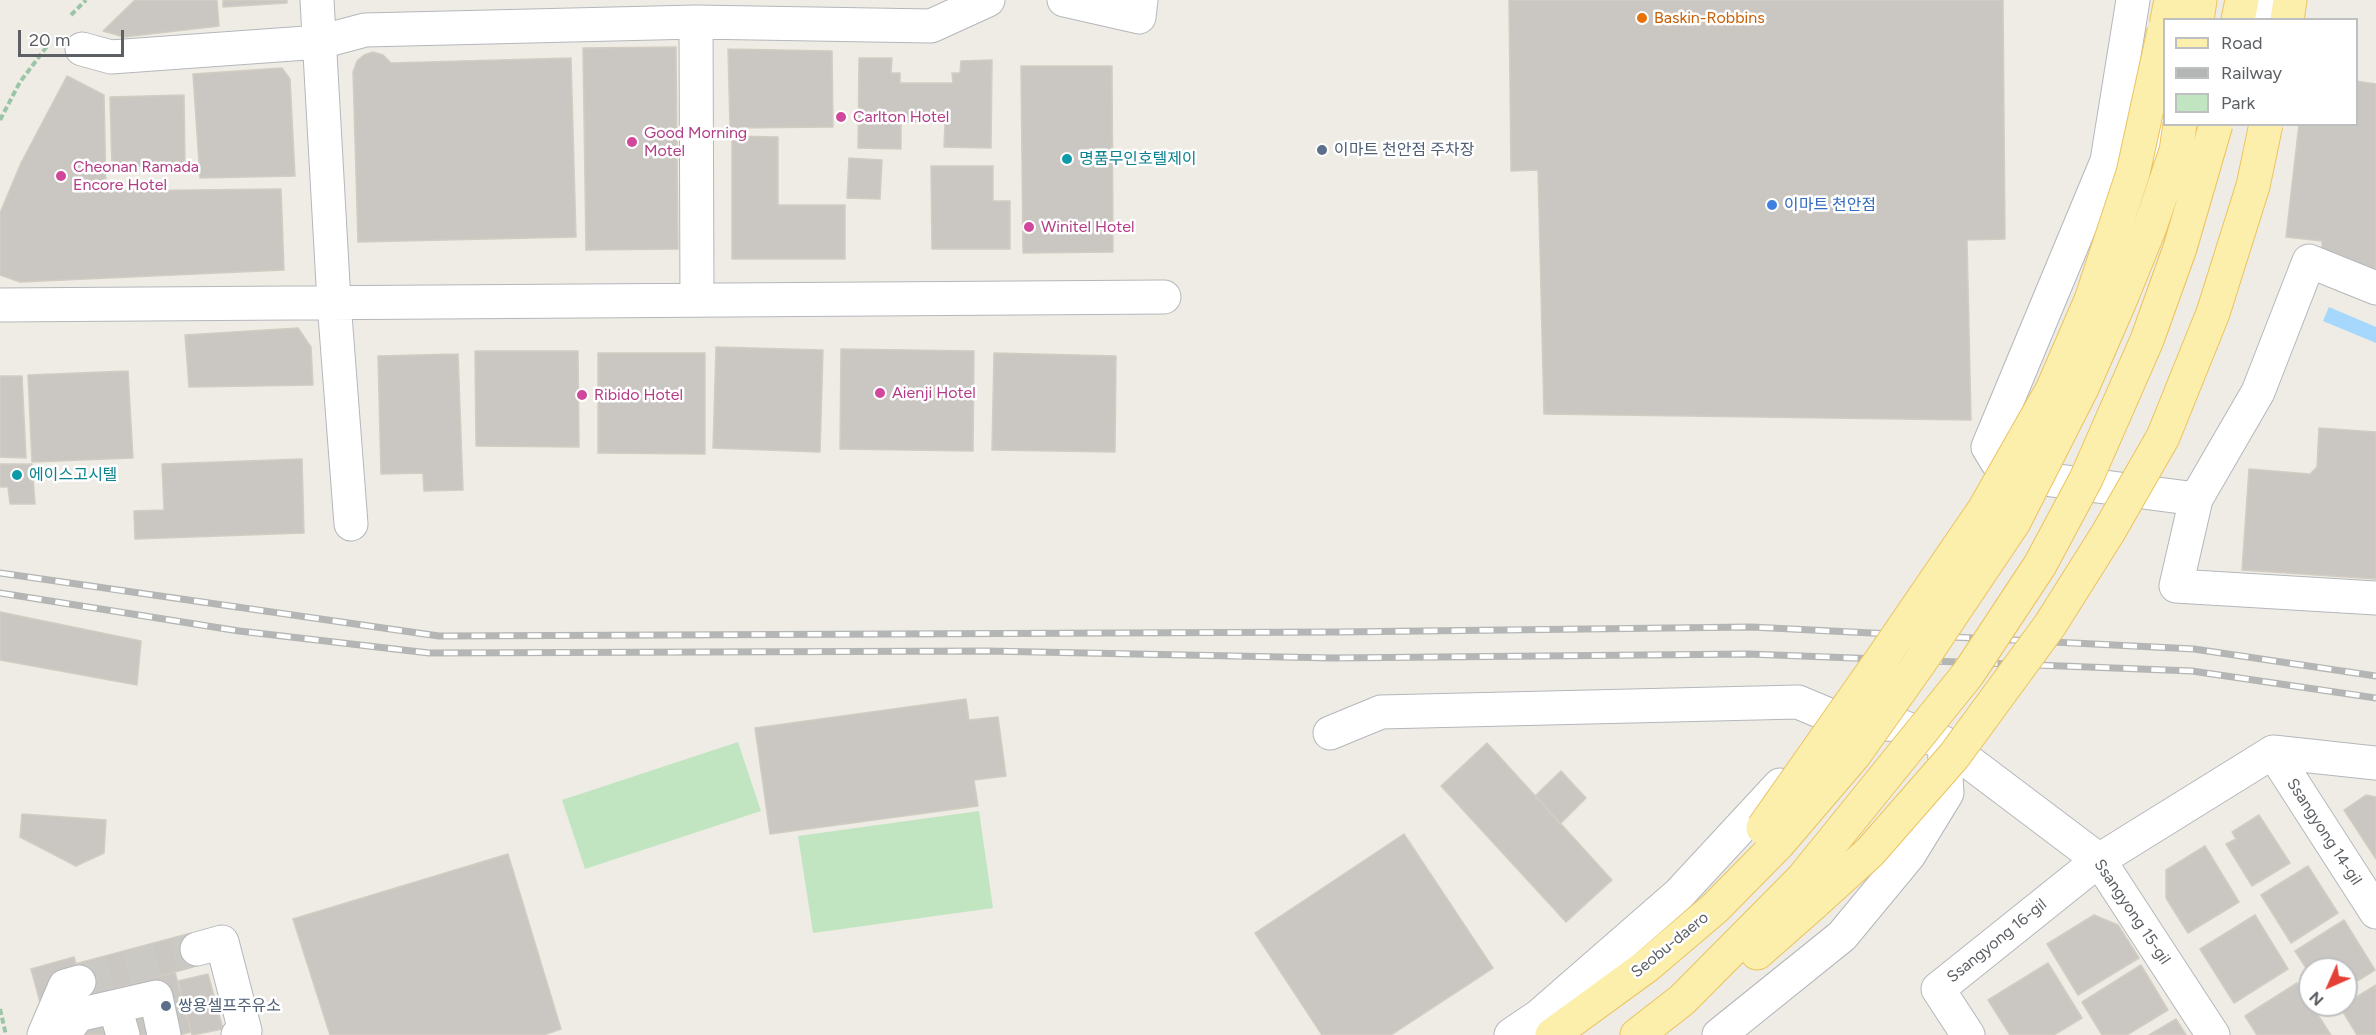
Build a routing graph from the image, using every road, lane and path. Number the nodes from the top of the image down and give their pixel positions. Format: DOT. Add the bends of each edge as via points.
graph roads {
  1 [pos="86,0"];
  2 [pos="317,0"];
  3 [pos="988,0"];
  4 [pos="1064,0"];
  5 [pos="1141,0"];
  6 [pos="2133,0"];
  7 [pos="2171,0"];
  8 [pos="2187,0"];
  9 [pos="2200,0"];
  10 [pos="2242,0"];
  11 [pos="2262,0"];
  12 [pos="2290,0"];
  13 [pos="2167,18"];
  14 [pos="2183,18"];
  15 [pos="2197,18"];
  16 [pos="2238,18"];
  17 [pos="2258,18"];
  18 [pos="2287,18"];
  19 [pos="696,21"];
  20 [pos="64,23"];
  21 [pos="2163,36"];
  22 [pos="51,40"];
  23 [pos="320,42"];
  24 [pos="82,49"];
  25 [pos="0,120"];
  26 [pos="2163,122"];
  27 [pos="2180,126"];
  28 [pos="2215,126"];
  29 [pos="2226,126"];
  30 [pos="2266,126"];
  31 [pos="2140,203"];
  32 [pos="2376,288"];
  33 [pos="1164,297"];
  34 [pos="697,300"];
  35 [pos="334,302"];
  36 [pos="0,305"];
  37 [pos="2021,476"];
  38 [pos="2196,499"];
  39 [pos="351,524"];
  40 [pos="2376,598"];
  41 [pos="1853,725"];
  42 [pos="1330,733"];
  43 [pos="1944,743"];
  44 [pos="2273,752"];
  45 [pos="2376,763"];
  46 [pos="1770,836"];
  47 [pos="2099,860"];
  48 [pos="1809,889"];
  49 [pos="2376,912"];
  50 [pos="197,949"];
  51 [pos="79,982"];
  52 [pos="0,1010"];
  53 [pos="119,1021"];
  54 [pos="75,1028"];
  55 [pos="6,1035"];
  56 [pos="44,1035"];
  57 [pos="164,1035"];
  58 [pos="238,1035"];
  59 [pos="1511,1035"];
  60 [pos="1552,1035"];
  61 [pos="1637,1035"];
  62 [pos="1719,1035"];
  63 [pos="1968,1035"];
  64 [pos="2213,1035"];
  1 -- 20 [label="path"];
  2 -- 23 [label="street"];
  3 -- 19 [label="street" via="931,26"];
  4 -- 5 [label="street" via="1139,17"];
  6 -- 37 [label="street" via="2107,161 1988,447 1999,465"];
  7 -- 13 [label="main road"];
  8 -- 14 [label="street"];
  9 -- 15 [label="main road"];
  10 -- 16 [label="main road"];
  11 -- 17 [label="street"];
  12 -- 18 [label="main road"];
  19 -- 23 [label="street" via="365,30"];
  19 -- 34 [label="street"];
  21 -- 46 [label="main road, bridge" via="2133,173 2091,300 2052,390 1985,508 1886,653"];
  22 -- 25 [label="path" via="20,82"];
  23 -- 24 [label="street" via="111,57"];
  23 -- 35 [label="street"];
  26 -- 31 [label="street"];
  27 -- 46 [label="main road, bridge" via="2176,151 2120,301 2083,386 2014,522 1855,754"];
  28 -- 48 [label="main road, bridge" via="2180,248 2147,339 2086,479 2045,555 1968,674"];
  29 -- 31 [label="street"];
  30 -- 48 [label="main road, bridge" via="2253,186 2212,313 2163,437 2108,533 2050,625 1954,756 1869,852"];
  31 -- 37 [label="street" via="2096,327"];
  32 -- 38 [label="street" via="2309,261 2258,392"];
  33 -- 34 [label="street"];
  34 -- 35 [label="street"];
  35 -- 36 [label="street"];
  35 -- 39 [label="street"];
  37 -- 38 [label="street"];
  38 -- 40 [label="street" via="2176,586"];
  41 -- 42 [label="street" via="1798,702 1381,712"];
  41 -- 43 [label="street, Ssangyong 15-gil" via="1895,724"];
  41 -- 59 [label="street" via="1797,768 1678,894 1539,1016"];
  43 -- 47 [label="street, Ssangyong 15-gil"];
  43 -- 62 [label="street" via="1947,793 1909,855 1842,936"];
  44 -- 45 [label="street"];
  44 -- 47 [label="street"];
  44 -- 49 [label="street, Ssangyong 14-gil"];
  46 -- 60 [label="main road, Seobu-daero" via="1715,908"];
  47 -- 63 [label="street, Ssangyong 16-gil" via="1938,988"];
  47 -- 64 [label="street, Ssangyong 15-gil"];
  48 -- 61 [label="main road" via="1736,971 1682,1000"];
  50 -- 58 [label="street" via="222,942 245,1031"];
  51 -- 56 [label="street" via="65,986"];
  52 -- 55 [label="path"];
  53 -- 54 [label="street"];
  53 -- 57 [label="street" via="156,997"];
}
